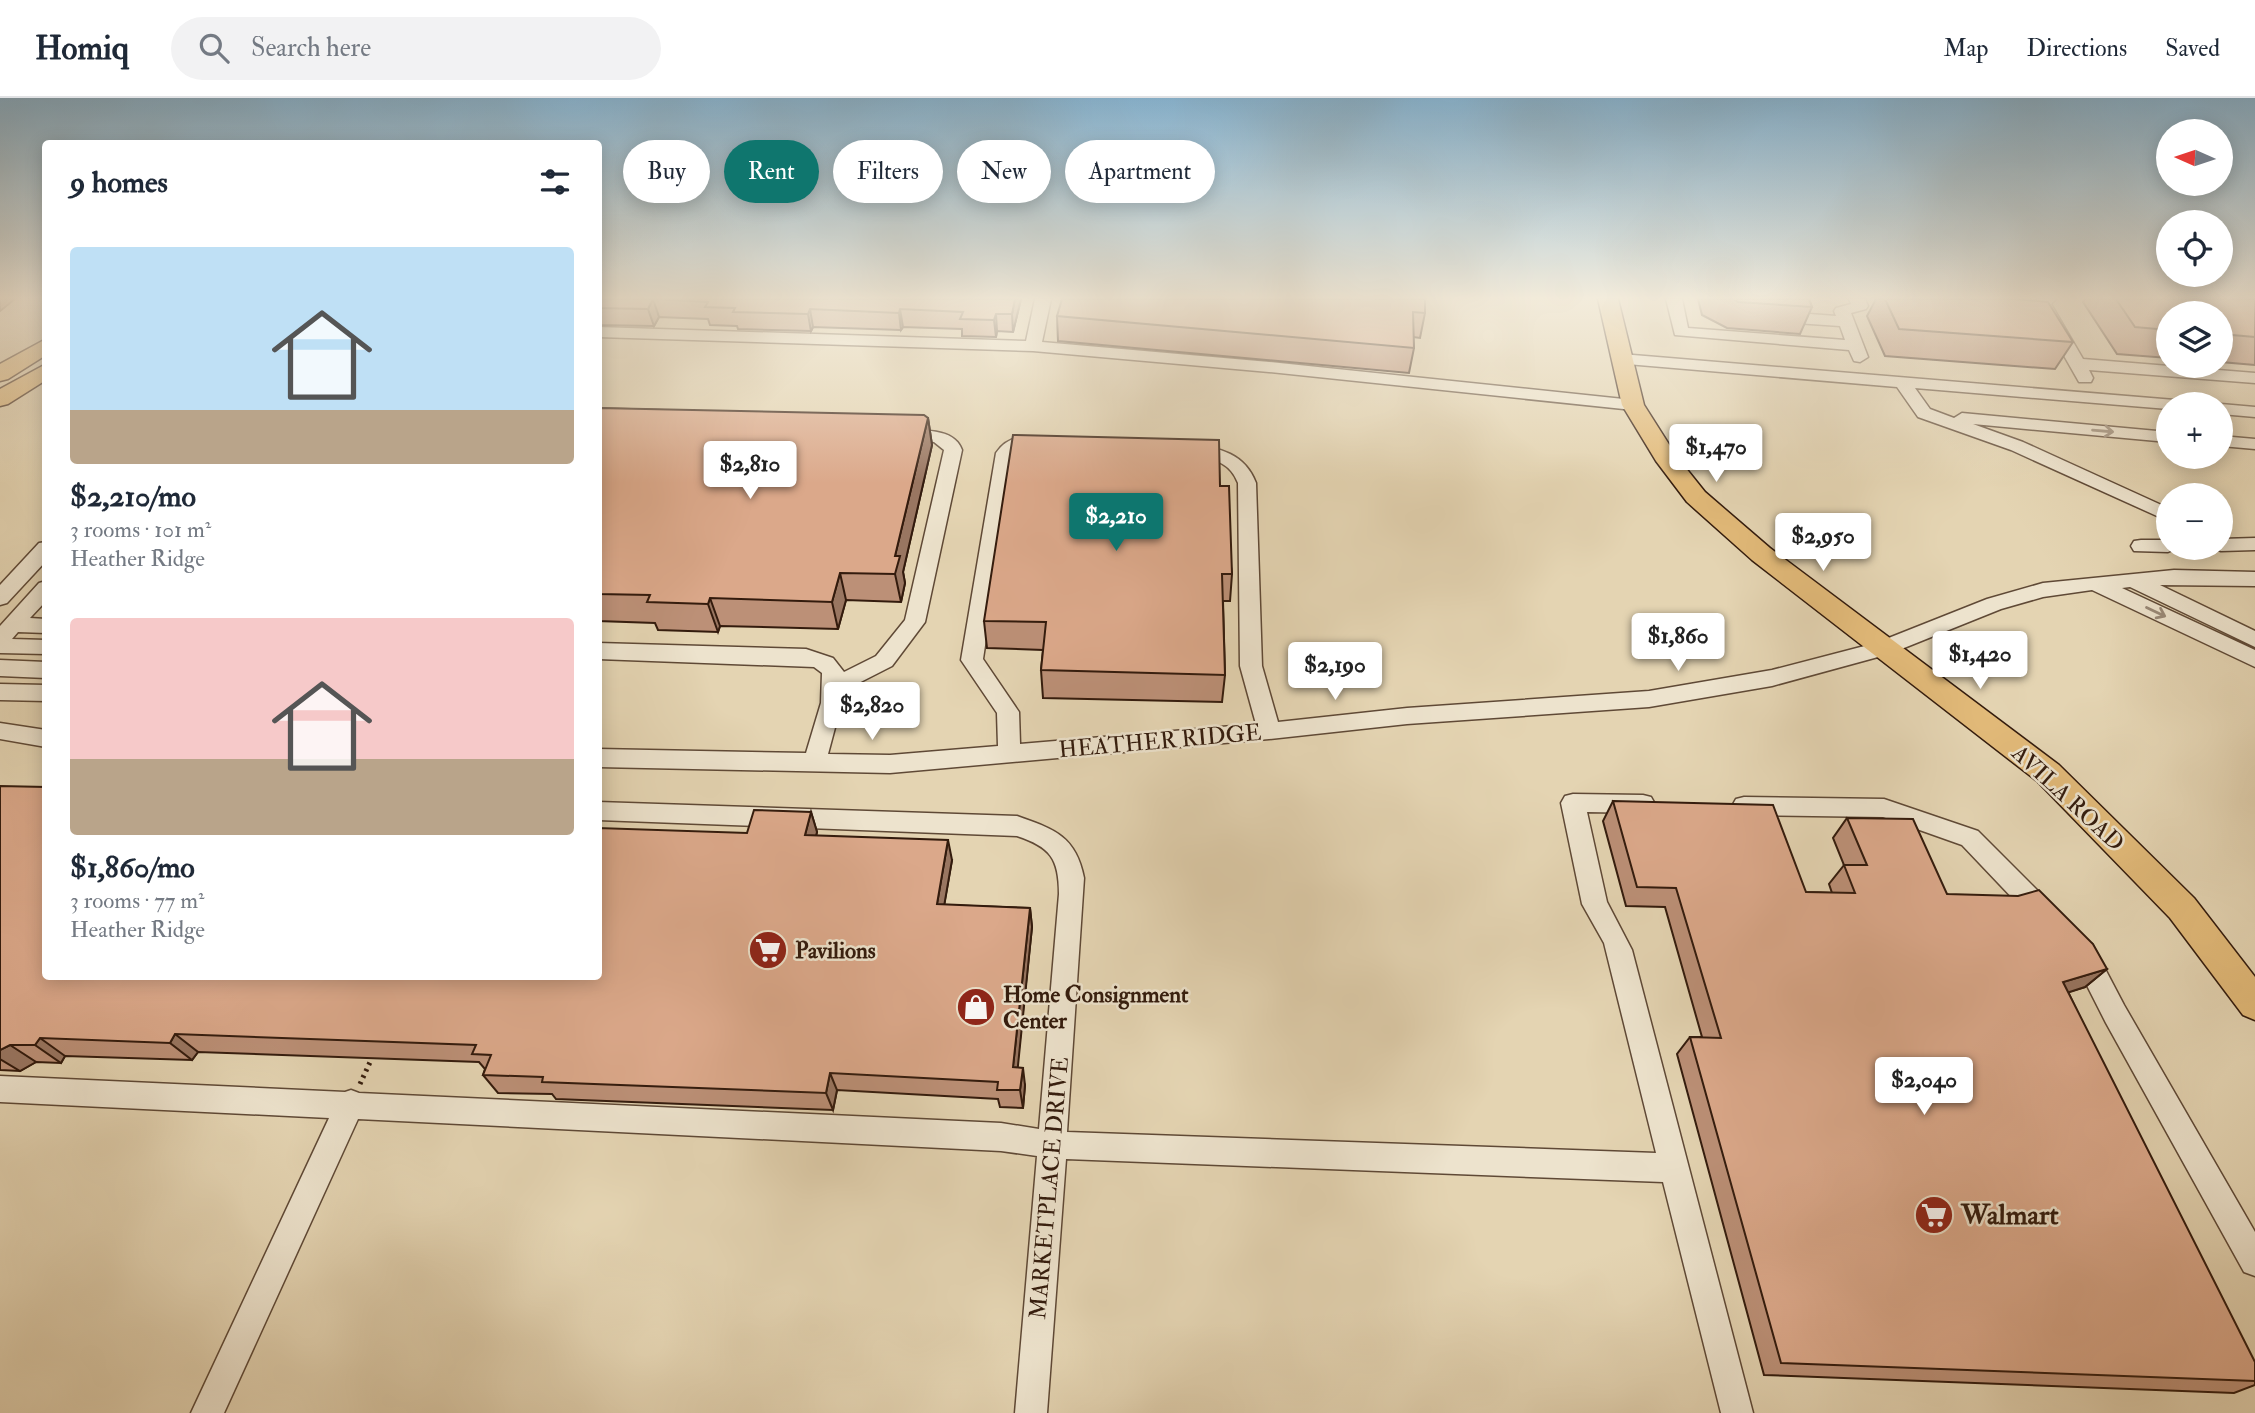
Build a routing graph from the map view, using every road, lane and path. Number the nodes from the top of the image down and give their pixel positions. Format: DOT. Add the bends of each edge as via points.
graph roads {
  1 [pos="22,360"];
  2 [pos="1194,360"];
  3 [pos="1621,360"];
  4 [pos="1638,360"];
  5 [pos="1862,360"];
  6 [pos="2075,360"];
  7 [pos="2077,364"];
  8 [pos="42,373"];
  9 [pos="0,374"];
  10 [pos="2255,378"];
  11 [pos="1869,379"];
  12 [pos="1902,382"];
  13 [pos="2098,398"];
  14 [pos="0,399"];
  15 [pos="2156,403"];
  16 [pos="1633,405"];
  17 [pos="2233,410"];
  18 [pos="2255,412"];
  19 [pos="1924,413"];
  20 [pos="887,435"];
  21 [pos="2156,436"];
  22 [pos="2233,442"];
  23 [pos="1063,444"];
  24 [pos="2255,444"];
  25 [pos="1167,449"];
  26 [pos="2156,510"];
  27 [pos="2233,543"];
  28 [pos="2255,544"];
  29 [pos="2141,546"];
  30 [pos="2156,546"];
  31 [pos="42,552"];
  32 [pos="2255,579"];
  33 [pos="2132,580"];
  34 [pos="16,581"];
  35 [pos="42,582"];
  36 [pos="2094,583"];
  37 [pos="42,596"];
  38 [pos="0,598"];
  39 [pos="27,627"];
  40 [pos="2255,640"];
  41 [pos="0,646"];
  42 [pos="42,647"];
  43 [pos="1882,649"];
  44 [pos="602,651"];
  45 [pos="2255,659"];
  46 [pos="0,668"];
  47 [pos="42,670"];
  48 [pos="835,686"];
  49 [pos="0,692"];
  50 [pos="42,693"];
  51 [pos="0,731"];
  52 [pos="1269,731"];
  53 [pos="42,738"];
  54 [pos="1009,754"];
  55 [pos="602,758"];
  56 [pos="814,763"];
  57 [pos="1668,804"];
  58 [pos="1722,805"];
  59 [pos="602,811"];
  60 [pos="2255,1004"];
  61 [pos="0,1089"];
  62 [pos="351,1103"];
  63 [pos="1053,1145"];
  64 [pos="1674,1168"];
  65 [pos="2255,1261"];
  66 [pos="207,1413"];
  67 [pos="1031,1413"];
  68 [pos="1737,1413"];
  1 -- 9 [label="main road"];
  2 -- 16 [label="street"];
  3 -- 16 [label="main road, AVILA ROAD"];
  4 -- 11 [label="street"];
  5 -- 11 [label="street"];
  6 -- 7 [label="street"];
  7 -- 10 [label="street"];
  7 -- 13 [label="street"];
  8 -- 14 [label="main road"];
  11 -- 12 [label="street"];
  12 -- 13 [label="street"];
  12 -- 19 [label="street"];
  13 -- 15 [label="street"];
  16 -- 43 [label="main road, AVILA ROAD" via="1696,497"];
  17 -- 18 [label="street"];
  19 -- 21 [label="street, one-way"];
  19 -- 26 [label="street" via="2017,446"];
  20 -- 48 [label="street" via="938,436 953,450 915,622 884,661"];
  22 -- 24 [label="street"];
  23 -- 54 [label="street" via="1018,442 1005,453 972,660 1008,712"];
  25 -- 52 [label="street" via="1210,451 1237,464 1244,473 1251,666"];
  27 -- 28 [label="street"];
  29 -- 30 [label="street"];
  31 -- 34 [label="street"];
  32 -- 33 [label="street, HEATHER RIDGE"];
  33 -- 36 [label="street, HEATHER RIDGE"];
  33 -- 40 [label="street"];
  34 -- 35 [label="street"];
  34 -- 38 [label="street"];
  36 -- 43 [label="street, HEATHER RIDGE" via="2043,590 1994,604"];
  36 -- 45 [label="street, one-way"];
  37 -- 39 [label="street"];
  41 -- 42 [label="street"];
  43 -- 52 [label="street, HEATHER RIDGE" via="1772,678 1649,699"];
  43 -- 60 [label="main road, AVILA ROAD" via="2048,773 2182,908"];
  44 -- 48 [label="street" via="817,659 832,670"];
  46 -- 47 [label="street"];
  48 -- 56 [label="street"];
  49 -- 50 [label="street"];
  51 -- 53 [label="street"];
  52 -- 54 [label="street, HEATHER RIDGE"];
  54 -- 56 [label="street, HEATHER RIDGE" via="890,764"];
  55 -- 56 [label="street, HEATHER RIDGE"];
  57 -- 64 [label="street" via="1573,803 1595,904 1616,940"];
  58 -- 65 [label="street" via="1884,808 1970,838 2083,953"];
  59 -- 63 [label="street, MARKETPLACE DRIVE" via="1017,826 1056,843 1069,860 1073,881"];
  61 -- 62 [label="street"];
  62 -- 63 [label="street" via="1001,1137"];
  62 -- 66 [label="street"];
  63 -- 64 [label="street"];
  63 -- 67 [label="street, MARKETPLACE DRIVE"];
  64 -- 68 [label="street"];
}
